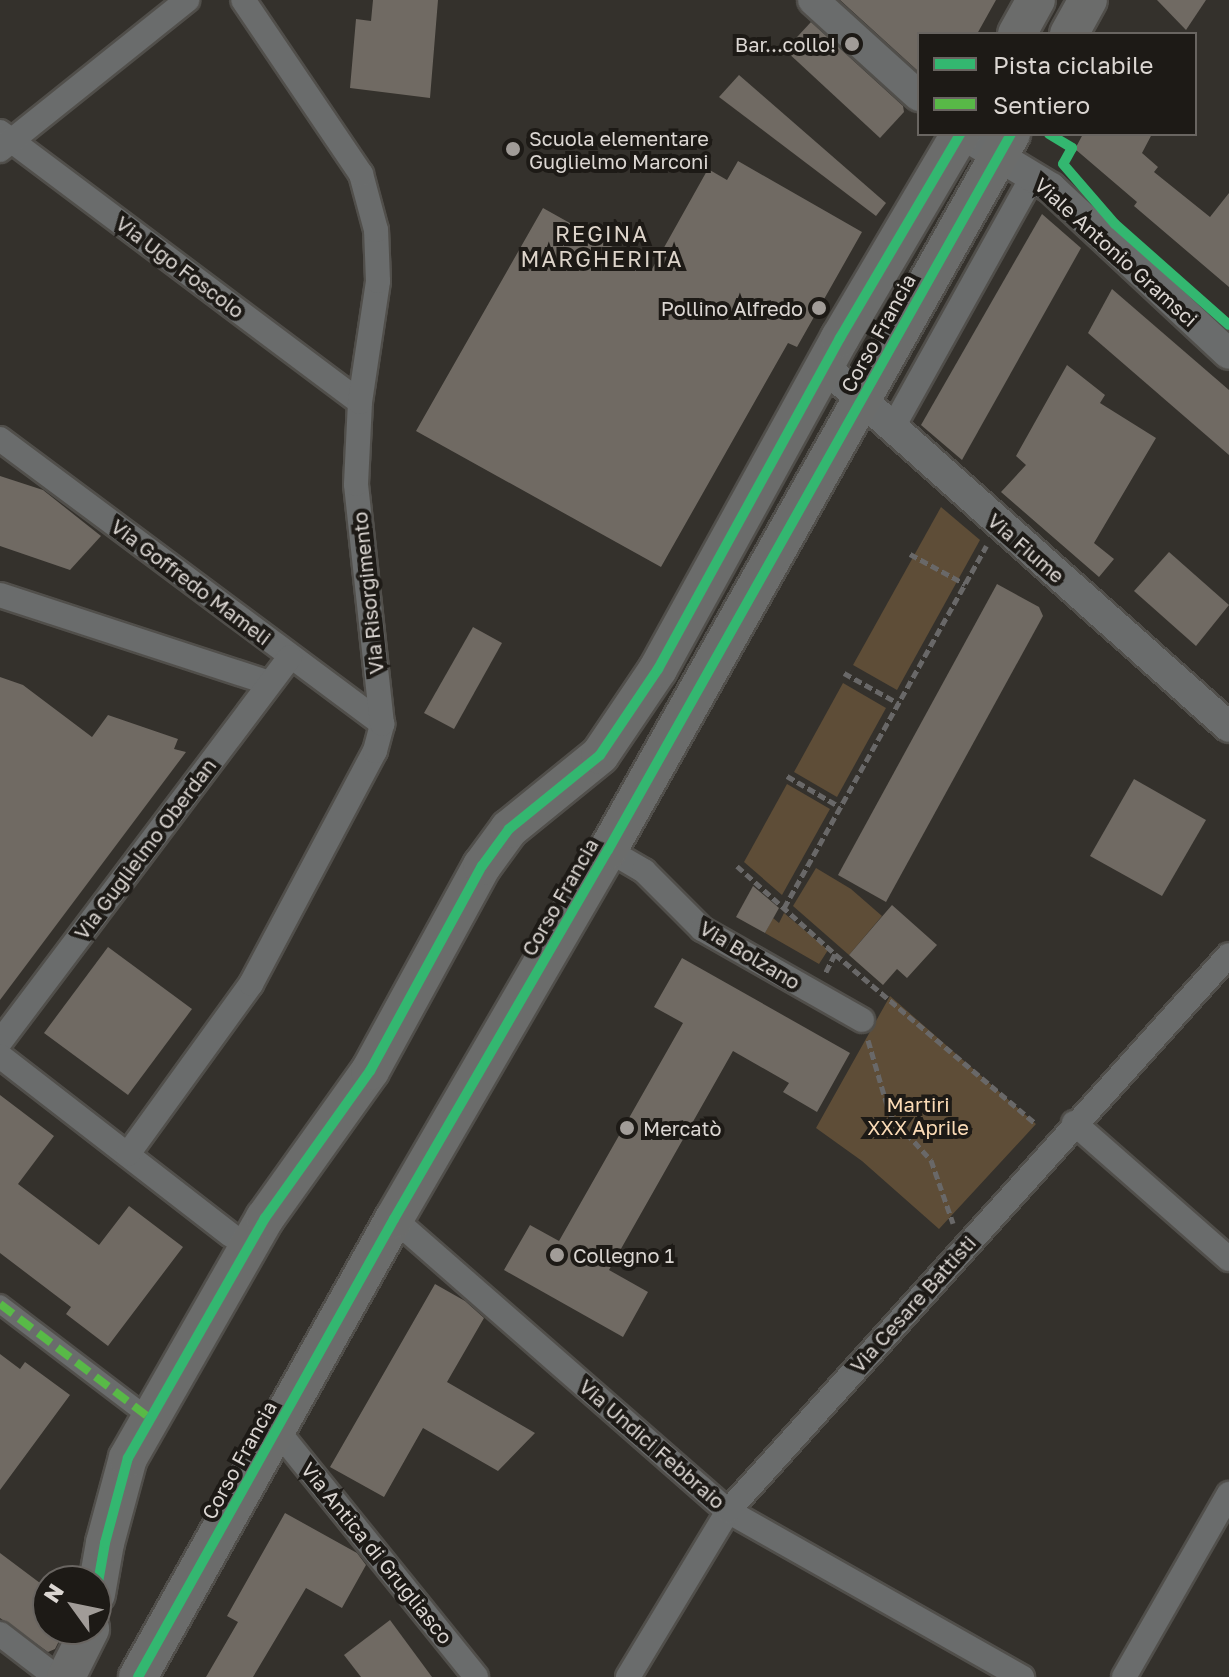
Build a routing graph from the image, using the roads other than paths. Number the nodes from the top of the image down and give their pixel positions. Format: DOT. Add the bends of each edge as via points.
graph roads {
  1 [pos="187,0"];
  2 [pos="243,0"];
  3 [pos="813,0"];
  4 [pos="1036,0"];
  5 [pos="1088,0"];
  6 [pos="1018,32"];
  7 [pos="1070,32"];
  8 [pos="917,94"];
  9 [pos="960,136"];
  10 [pos="969,136"];
  11 [pos="4,141"];
  12 [pos="1005,145"];
  13 [pos="1033,176"];
  14 [pos="1229,354"];
  15 [pos="825,367"];
  16 [pos="861,401"];
  17 [pos="360,402"];
  18 [pos="892,429"];
  19 [pos="0,439"];
  20 [pos="0,595"];
  21 [pos="290,657"];
  22 [pos="269,683"];
  23 [pos="382,724"];
  24 [pos="1229,727"];
  25 [pos="608,850"];
  26 [pos="1229,955"];
  27 [pos="862,1020"];
  28 [pos="0,1042"];
  29 [pos="0,1056"];
  30 [pos="1074,1123"];
  31 [pos="128,1154"];
  32 [pos="394,1219"];
  33 [pos="231,1235"];
  34 [pos="1229,1259"];
  35 [pos="0,1304"];
  36 [pos="151,1419"];
  37 [pos="277,1430"];
  38 [pos="1229,1494"];
  39 [pos="728,1511"];
  40 [pos="101,1565"];
  41 [pos="0,1634"];
  42 [pos="82,1645"];
  43 [pos="56,1677"];
  44 [pos="66,1677"];
  45 [pos="138,1677"];
  46 [pos="476,1677"];
  47 [pos="628,1677"];
  48 [pos="1022,1677"];
  49 [pos="1124,1677"];
  1 -- 11 [label="street"];
  2 -- 17 [label="street, Via Risorgimento" via="361,174 376,230 378,281"];
  3 -- 8 [label="street"];
  4 -- 6 [label="main road"];
  5 -- 7 [label="main road"];
  9 -- 15 [label="main road, Corso Francia"];
  10 -- 12 [label="street, Viale Antonio Gramsci"];
  11 -- 17 [label="street, Via Ugo Foscolo"];
  12 -- 13 [label="street, Viale Antonio Gramsci"];
  12 -- 16 [label="main road, Corso Francia"];
  13 -- 14 [label="street, Viale Antonio Gramsci"];
  13 -- 18 [label="street"];
  15 -- 16 [label="street, Via Fiume"];
  15 -- 36 [label="main road, Corso Francia" via="658,669 600,755 509,829 482,866 370,1071 265,1218"];
  16 -- 18 [label="street, Via Fiume"];
  16 -- 25 [label="main road, Corso Francia"];
  17 -- 23 [label="street, Via Risorgimento" via="356,484"];
  18 -- 24 [label="street, Via Fiume"];
  19 -- 21 [label="street, Via Goffredo Mameli"];
  20 -- 22 [label="street"];
  21 -- 22 [label="street, Via Guglielmo Oberdan"];
  21 -- 23 [label="street, Via Goffredo Mameli"];
  22 -- 28 [label="street, Via Guglielmo Oberdan"];
  23 -- 31 [label="street, Via Risorgimento" via="375,751 251,984"];
  25 -- 27 [label="street, Via Bolzano" via="644,871 702,929"];
  25 -- 32 [label="main road, Corso Francia"];
  26 -- 30 [label="street, Via Cesare Battisti"];
  29 -- 31 [label="street"];
  30 -- 34 [label="street"];
  30 -- 39 [label="street, Via Cesare Battisti"];
  31 -- 33 [label="street"];
  32 -- 37 [label="main road, Corso Francia"];
  32 -- 39 [label="street, Via Undici Febbraio"];
  35 -- 36 [label="street"];
  36 -- 40 [label="main road, Corso Francia" via="128,1458"];
  37 -- 45 [label="main road, Corso Francia"];
  37 -- 46 [label="street, Via Antica di Grugliasco"];
  38 -- 49 [label="street"];
  39 -- 47 [label="street, Via Cesare Battisti"];
  39 -- 48 [label="street, Via Undici Febbraio"];
  41 -- 43 [label="street"];
  42 -- 44 [label="main road"];
}
